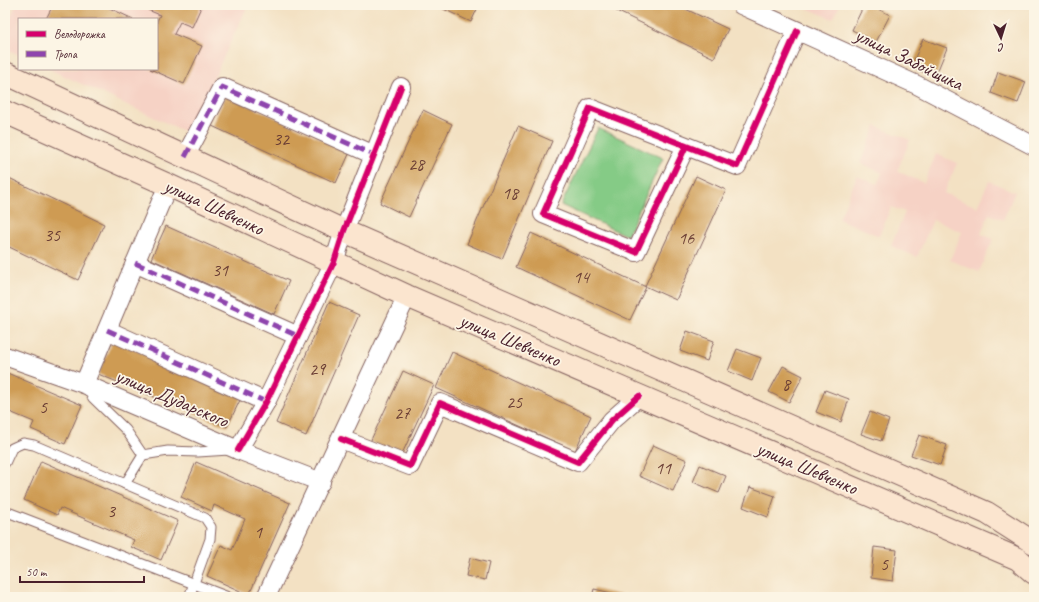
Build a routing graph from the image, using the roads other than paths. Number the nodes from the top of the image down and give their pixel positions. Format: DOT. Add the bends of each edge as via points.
graph roads {
  1 [pos="742,5"];
  2 [pos="797,30"];
  3 [pos="5,72"];
  4 [pos="401,86"];
  5 [pos="5,112"];
  6 [pos="686,146"];
  7 [pos="1034,146"];
  8 [pos="374,155"];
  9 [pos="185,157"];
  10 [pos="168,185"];
  11 [pos="344,231"];
  12 [pos="334,262"];
  13 [pos="135,263"];
  14 [pos="407,296"];
  15 [pos="107,330"];
  16 [pos="298,336"];
  17 [pos="5,356"];
  18 [pos="84,384"];
  19 [pos="639,396"];
  20 [pos="266,402"];
  21 [pos="341,438"];
  22 [pos="238,450"];
  23 [pos="143,455"];
  24 [pos="5,463"];
  25 [pos="321,482"];
  26 [pos="125,484"];
  27 [pos="5,511"];
  28 [pos="987,513"];
  29 [pos="1034,535"];
  30 [pos="1034,543"];
  31 [pos="1029,564"];
  32 [pos="194,584"];
  33 [pos="189,597"];
  34 [pos="228,597"];
  35 [pos="266,597"];
  1 -- 2 [label="street, улица Забойщика"];
  2 -- 6 [label="street" via="737,166"];
  2 -- 7 [label="street, улица Забойщика" via="917,85"];
  3 -- 9 [label="main road, улица Шевченко"];
  4 -- 8 [label="street"];
  5 -- 10 [label="main road, улица Шевченко"];
  6 -- 6 [label="street" via="590,108 543,214 636,252"];
  8 -- 9 [label="street" via="222,87"];
  8 -- 11 [label="street"];
  9 -- 11 [label="main road, улица Шевченко"];
  10 -- 12 [label="main road, улица Шевченко"];
  10 -- 13 [label="street"];
  11 -- 12 [label="street"];
  11 -- 28 [label="main road, улица Шевченко"];
  12 -- 14 [label="main road, улица Шевченко"];
  12 -- 16 [label="street"];
  13 -- 15 [label="street"];
  13 -- 16 [label="street"];
  14 -- 19 [label="main road, улица Шевченко"];
  14 -- 21 [label="street"];
  15 -- 18 [label="street"];
  15 -- 20 [label="street"];
  16 -- 20 [label="street"];
  17 -- 18 [label="street, улица Дударского"];
  18 -- 22 [label="street, улица Дударского"];
  18 -- 23 [label="lane" via="93,398 126,430"];
  19 -- 21 [label="street" via="612,420 578,462 440,402 410,466"];
  19 -- 31 [label="main road, улица Шевченко"];
  20 -- 22 [label="street"];
  21 -- 25 [label="street"];
  22 -- 23 [label="lane" via="168,451"];
  22 -- 25 [label="street, улица Дударского"];
  23 -- 26 [label="lane"];
  24 -- 26 [label="lane" via="12,448 23,443 34,445"];
  25 -- 35 [label="street"];
  26 -- 32 [label="lane" via="205,518 211,527 210,539"];
  27 -- 32 [label="lane"];
  28 -- 29 [label="street"];
  28 -- 30 [label="main road, улица Шевченко"];
  32 -- 33 [label="lane"];
  32 -- 34 [label="lane"];
}
